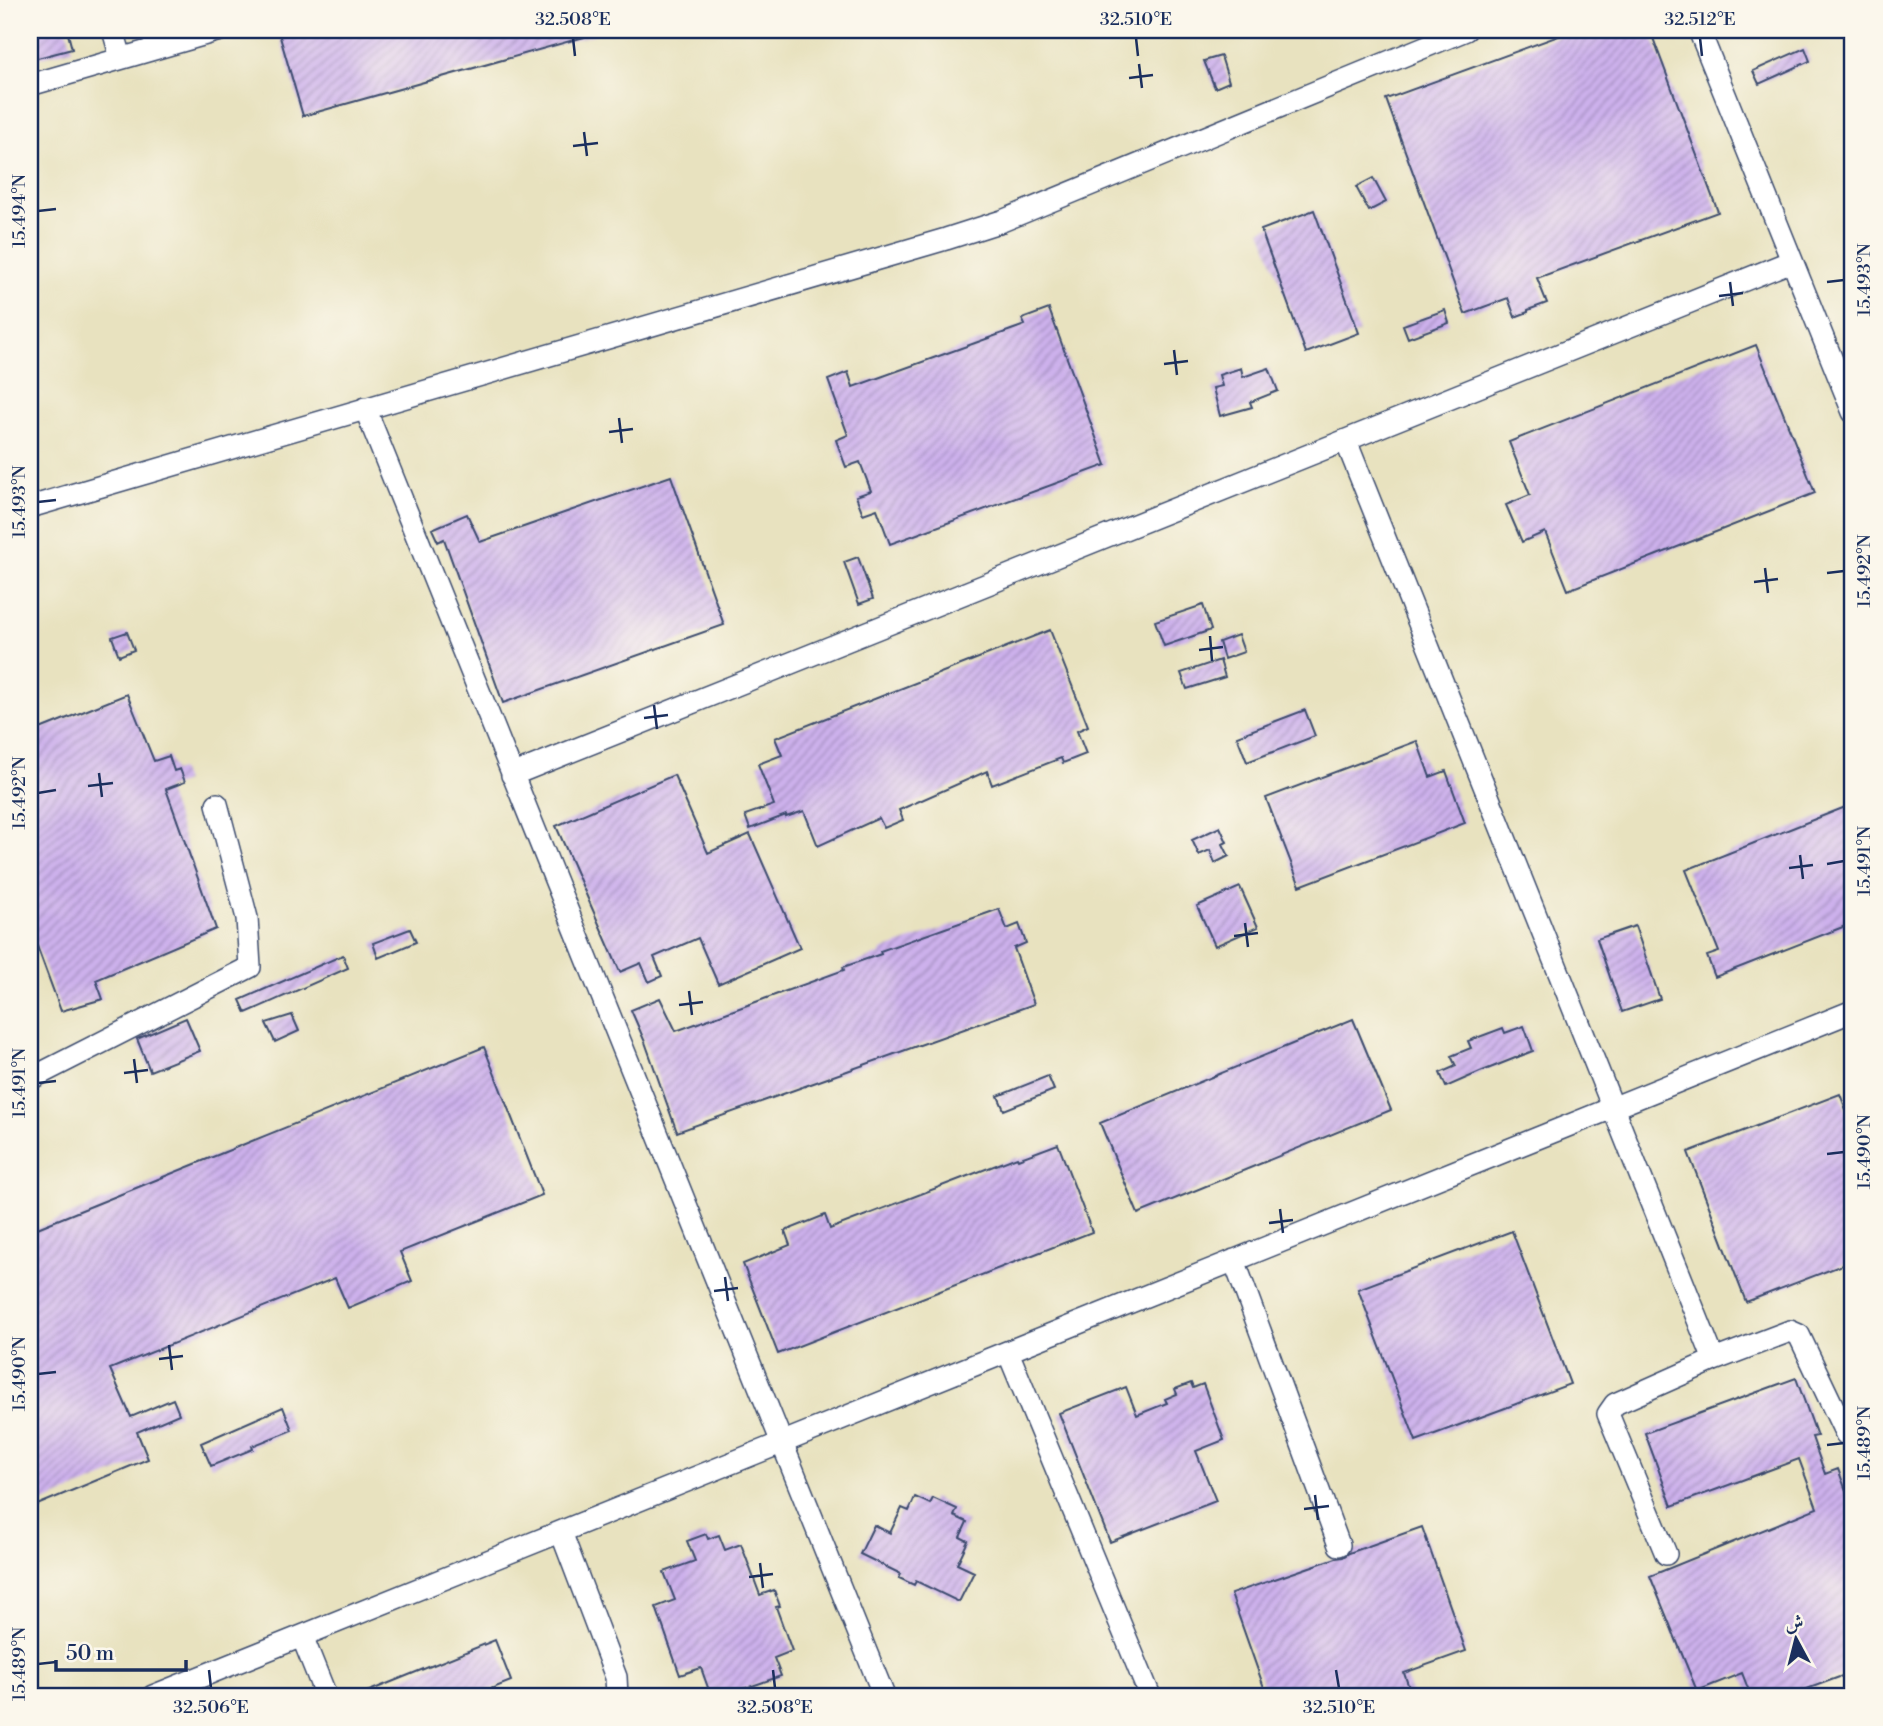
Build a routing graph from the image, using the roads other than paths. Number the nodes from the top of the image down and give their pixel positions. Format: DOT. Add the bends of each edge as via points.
graph roads {
  1 [pos="113,30"];
  2 [pos="220,30"];
  3 [pos="1466,30"];
  4 [pos="1699,30"];
  5 [pos="121,58"];
  6 [pos="30,85"];
  7 [pos="1792,261"];
  8 [pos="365,408"];
  9 [pos="1853,412"];
  10 [pos="1346,441"];
  11 [pos="30,507"];
  12 [pos="513,775"];
  13 [pos="217,804"];
  14 [pos="1853,1010"];
  15 [pos="30,1079"];
  16 [pos="1612,1108"];
  17 [pos="1234,1261"];
  18 [pos="1008,1352"];
  19 [pos="1714,1360"];
  20 [pos="1853,1436"];
  21 [pos="782,1443"];
  22 [pos="561,1532"];
  23 [pos="1339,1545"];
  24 [pos="1666,1554"];
  25 [pos="302,1636"];
  26 [pos="153,1696"];
  27 [pos="326,1696"];
  28 [pos="617,1696"];
  29 [pos="884,1696"];
  30 [pos="1150,1696"];
  1 -- 5 [label="street"];
  2 -- 5 [label="street"];
  3 -- 8 [label="street" via="1002,221"];
  4 -- 7 [label="street"];
  5 -- 6 [label="street"];
  7 -- 9 [label="street"];
  7 -- 10 [label="street"];
  8 -- 11 [label="street"];
  8 -- 12 [label="street"];
  10 -- 12 [label="street"];
  10 -- 16 [label="street"];
  12 -- 21 [label="street"];
  13 -- 15 [label="street" via="247,918 250,967"];
  14 -- 16 [label="street"];
  16 -- 17 [label="street"];
  16 -- 19 [label="street"];
  17 -- 18 [label="street"];
  17 -- 23 [label="street"];
  18 -- 21 [label="street"];
  18 -- 30 [label="street"];
  19 -- 20 [label="street" via="1790,1331 1799,1335 1846,1434"];
  19 -- 24 [label="street" via="1615,1404 1608,1414"];
  21 -- 22 [label="street"];
  21 -- 29 [label="street"];
  22 -- 25 [label="street"];
  22 -- 28 [label="street" via="616,1677"];
  25 -- 26 [label="street"];
  25 -- 27 [label="street"];
}
